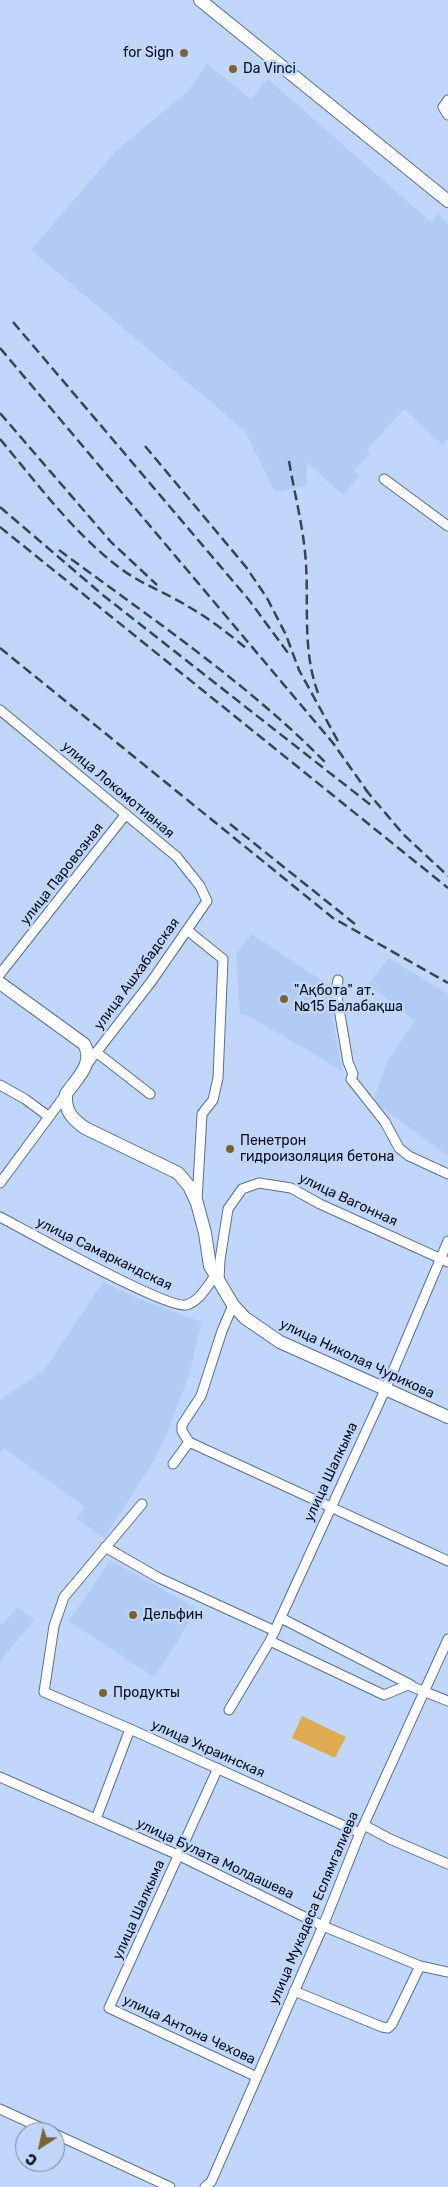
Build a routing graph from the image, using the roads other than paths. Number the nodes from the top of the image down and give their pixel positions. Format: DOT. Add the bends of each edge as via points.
graph roads {
  1 [pos="200,0"];
  2 [pos="448,100"];
  3 [pos="448,116"];
  4 [pos="448,201"];
  5 [pos="384,479"];
  6 [pos="448,526"];
  7 [pos="0,710"];
  8 [pos="126,814"];
  9 [pos="207,901"];
  10 [pos="187,930"];
  11 [pos="0,974"];
  12 [pos="338,980"];
  13 [pos="0,984"];
  14 [pos="96,1052"];
  15 [pos="88,1063"];
  16 [pos="0,1085"];
  17 [pos="66,1094"];
  18 [pos="150,1094"];
  19 [pos="48,1116"];
  20 [pos="448,1174"];
  21 [pos="0,1183"];
  22 [pos="197,1203"];
  23 [pos="0,1217"];
  24 [pos="448,1241"];
  25 [pos="445,1260"];
  26 [pos="217,1280"];
  27 [pos="233,1305"];
  28 [pos="385,1390"];
  29 [pos="448,1417"];
  30 [pos="189,1442"];
  31 [pos="173,1464"];
  32 [pos="142,1504"];
  33 [pos="330,1506"];
  34 [pos="105,1547"];
  35 [pos="448,1561"];
  36 [pos="281,1618"];
  37 [pos="275,1631"];
  38 [pos="448,1639"];
  39 [pos="270,1641"];
  40 [pos="413,1686"];
  41 [pos="425,1691"];
  42 [pos="448,1702"];
  43 [pos="229,1710"];
  44 [pos="130,1729"];
  45 [pos="218,1768"];
  46 [pos="0,1777"];
  47 [pos="96,1819"];
  48 [pos="362,1829"];
  49 [pos="178,1855"];
  50 [pos="448,1864"];
  51 [pos="323,1926"];
  52 [pos="420,1966"];
  53 [pos="448,1972"];
  54 [pos="294,1991"];
  55 [pos="109,2008"];
  56 [pos="257,2077"];
  57 [pos="0,2109"];
  58 [pos="28,2122"];
  59 [pos="65,2139"];
  60 [pos="170,2187"];
  61 [pos="205,2187"];
  1 -- 4 [label="street"];
  2 -- 3 [label="street" via="443,107"];
  5 -- 6 [label="street"];
  7 -- 8 [label="street, улица Локомотивная"];
  8 -- 9 [label="street, улица Локомотивная" via="177,857 200,886"];
  8 -- 11 [label="street, улица Паровозная"];
  9 -- 10 [label="street, улица Ашхабадская"];
  10 -- 14 [label="street, улица Ашхабадская"];
  10 -- 22 [label="street" via="223,959 218,1078 213,1100 202,1114"];
  12 -- 20 [label="street" via="336,991 353,1074 351,1079 384,1122 399,1148"];
  13 -- 15 [label="street" via="84,1044 89,1052"];
  14 -- 15 [label="street, улица Ашхабадская"];
  14 -- 18 [label="street"];
  15 -- 17 [label="street"];
  16 -- 19 [label="street"];
  17 -- 19 [label="street"];
  17 -- 22 [label="street, улица Николая Чурикова" via="68,1112 74,1120 178,1173"];
  19 -- 21 [label="street"];
  22 -- 26 [label="street, улица Николая Чурикова" via="210,1266"];
  23 -- 26 [label="street, улица Самаркандская" via="175,1305 186,1305"];
  24 -- 25 [label="street, улица Шалкыма"];
  25 -- 26 [label="street, улица Вагонная" via="291,1188 259,1184 242,1189 228,1209"];
  25 -- 28 [label="street, улица Шалкыма"];
  26 -- 27 [label="street, улица Николая Чурикова"];
  27 -- 28 [label="street, улица Николая Чурикова" via="255,1326 280,1342"];
  27 -- 30 [label="street" via="202,1396 182,1425"];
  28 -- 29 [label="street, улица Николая Чурикова"];
  28 -- 33 [label="street, улица Шалкыма"];
  30 -- 31 [label="street"];
  30 -- 33 [label="street"];
  32 -- 34 [label="street"];
  33 -- 35 [label="street"];
  33 -- 36 [label="street, улица Шалкыма"];
  34 -- 37 [label="street" via="160,1578"];
  34 -- 44 [label="street, улица Украинская" via="64,1597 54,1626 44,1692"];
  36 -- 37 [label="street, улица Шалкыма"];
  36 -- 40 [label="street"];
  37 -- 39 [label="street, улица Шалкыма"];
  38 -- 41 [label="street, улица Мукадеса Еслямгалиева"];
  39 -- 40 [label="street" via="384,1696 403,1686"];
  39 -- 43 [label="street, улица Шалкыма"];
  40 -- 41 [label="street"];
  41 -- 42 [label="street"];
  41 -- 48 [label="street, улица Мукадеса Еслямгалиева"];
  44 -- 45 [label="street, улица Украинская"];
  44 -- 47 [label="street"];
  45 -- 48 [label="street, улица Украинская"];
  45 -- 49 [label="street, улица Шалкыма"];
  46 -- 47 [label="street, улица Булата Молдашева"];
  47 -- 49 [label="street, улица Булата Молдашева"];
  48 -- 50 [label="street, улица Украинская"];
  48 -- 51 [label="street, улица Мукадеса Еслямгалиева"];
  49 -- 51 [label="street, улица Булата Молдашева"];
  49 -- 55 [label="street, улица Шалкыма"];
  51 -- 52 [label="street, улица Булата Молдашева"];
  51 -- 54 [label="street, улица Мукадеса Еслямгалиева"];
  52 -- 53 [label="street, улица Булата Молдашева"];
  52 -- 54 [label="street" via="388,2028"];
  54 -- 56 [label="street, улица Мукадеса Еслямгалиева"];
  55 -- 56 [label="street, улица Антона Чехова"];
  56 -- 61 [label="street, улица Мукадеса Еслямгалиева" via="211,2182"];
  57 -- 58 [label="street"];
  59 -- 60 [label="street"];
}
